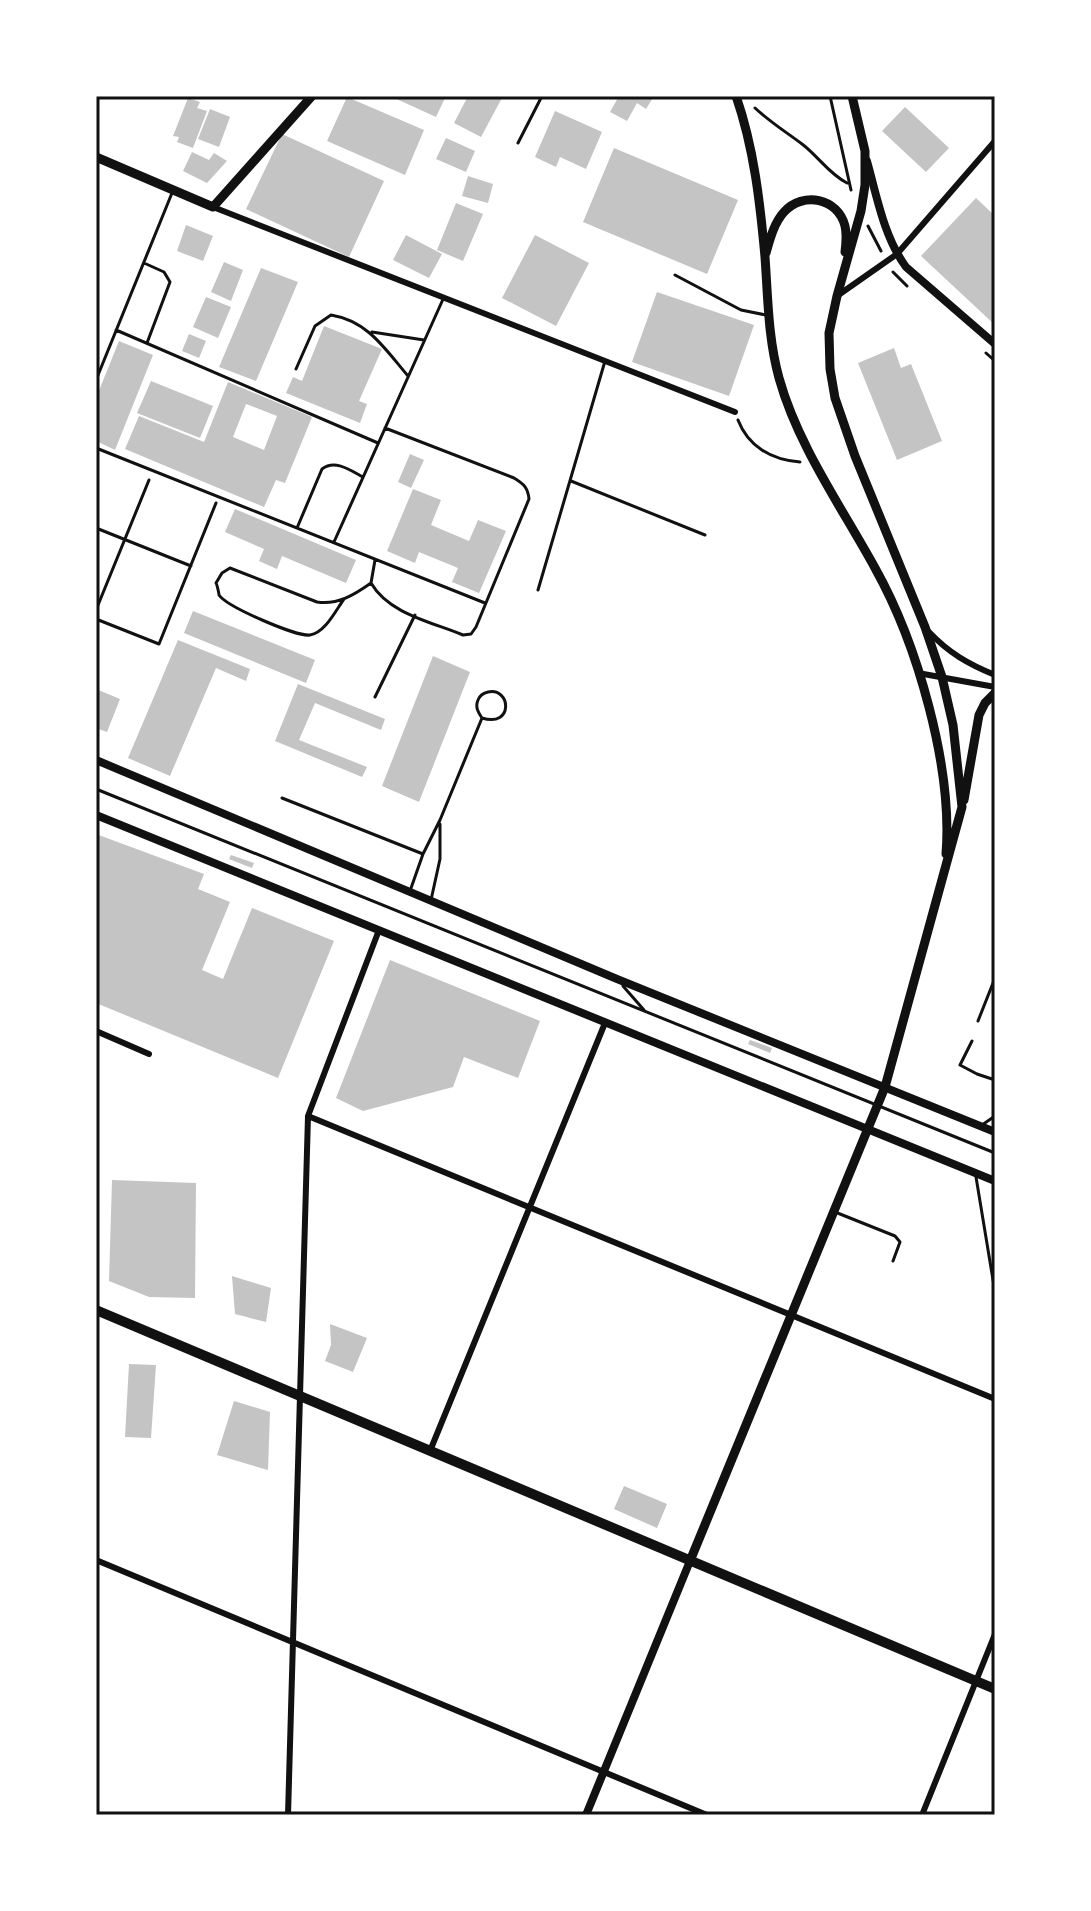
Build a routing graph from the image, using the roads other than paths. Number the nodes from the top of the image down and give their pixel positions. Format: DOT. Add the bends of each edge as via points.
graph roads {
  1 [pos="312,96"];
  2 [pos="542,96"];
  3 [pos="736,96"];
  4 [pos="852,96"];
  5 [pos="995,141"];
  6 [pos="518,143"];
  7 [pos="865,151"];
  8 [pos="96,157"];
  9 [pos="173,190"];
  10 [pos="213,207"];
  11 [pos="897,254"];
  12 [pos="765,257"];
  13 [pos="144,263"];
  14 [pos="675,275"];
  15 [pos="843,275"];
  16 [pos="837,296"];
  17 [pos="444,297"];
  18 [pos="768,315"];
  19 [pos="116,330"];
  20 [pos="371,331"];
  21 [pos="424,340"];
  22 [pos="147,343"];
  23 [pos="995,344"];
  24 [pos="605,361"];
  25 [pos="296,369"];
  26 [pos="408,376"];
  27 [pos="96,380"];
  28 [pos="735,412"];
  29 [pos="385,428"];
  30 [pos="378,443"];
  31 [pos="96,448"];
  32 [pos="363,477"];
  33 [pos="571,481"];
  34 [pos="297,528"];
  35 [pos="705,535"];
  36 [pos="334,543"];
  37 [pos="375,560"];
  38 [pos="371,583"];
  39 [pos="538,590"];
  40 [pos="344,599"];
  41 [pos="485,603"];
  42 [pos="415,615"];
  43 [pos="925,627"];
  44 [pos="918,673"];
  45 [pos="995,675"];
  46 [pos="942,677"];
  47 [pos="995,687"];
  48 [pos="995,693"];
  49 [pos="375,697"];
  50 [pos="482,718"];
  51 [pos="96,760"];
  52 [pos="96,789"];
  53 [pos="282,798"];
  54 [pos="962,807"];
  55 [pos="96,815"];
  56 [pos="440,820"];
  57 [pos="423,854"];
  58 [pos="944,869"];
  59 [pos="410,891"];
  60 [pos="431,900"];
  61 [pos="379,930"];
  62 [pos="995,978"];
  63 [pos="617,979"];
  64 [pos="647,1013"];
  65 [pos="978,1021"];
  66 [pos="605,1023"];
  67 [pos="96,1031"];
  68 [pos="972,1041"];
  69 [pos="149,1054"];
  70 [pos="995,1080"];
  71 [pos="885,1087"];
  72 [pos="877,1106"];
  73 [pos="308,1116"];
  74 [pos="995,1116"];
  75 [pos="980,1126"];
  76 [pos="867,1129"];
  77 [pos="995,1132"];
  78 [pos="995,1153"];
  79 [pos="975,1173"];
  80 [pos="995,1181"];
  81 [pos="530,1208"];
  82 [pos="833,1212"];
  83 [pos="893,1261"];
  84 [pos="995,1292"];
  85 [pos="96,1310"];
  86 [pos="791,1315"];
  87 [pos="299,1397"];
  88 [pos="995,1399"];
  89 [pos="430,1451"];
  90 [pos="96,1560"];
  91 [pos="690,1561"];
  92 [pos="995,1634"];
  93 [pos="976,1682"];
  94 [pos="995,1689"];
  95 [pos="604,1772"];
  96 [pos="288,1815"];
  97 [pos="586,1815"];
  98 [pos="707,1815"];
  99 [pos="922,1815"];
  1 -- 10 [label="main road"];
  2 -- 6 [label="lane"];
  3 -- 12 [label="main road" via="756,175"];
  4 -- 7 [label="main road"];
  5 -- 11 [label="street"];
  7 -- 11 [label="street"];
  7 -- 15 [label="main road" via="861,211"];
  8 -- 9 [label="main road"];
  9 -- 10 [label="main road"];
  9 -- 13 [label="lane"];
  10 -- 17 [label="street"];
  11 -- 16 [label="street"];
  11 -- 23 [label="street"];
  12 -- 15 [label="main road" via="778,220 798,201 810,199 827,203 845,224"];
  12 -- 18 [label="main road"];
  13 -- 19 [label="lane"];
  13 -- 22 [label="lane" via="164,272 170,282"];
  14 -- 18 [label="lane" via="741,310"];
  15 -- 16 [label="main road"];
  16 -- 43 [label="main road" via="829,333 835,398"];
  17 -- 21 [label="lane"];
  17 -- 24 [label="street"];
  18 -- 44 [label="main road" via="779,378 792,415 877,572"];
  19 -- 22 [label="lane"];
  19 -- 27 [label="lane"];
  20 -- 21 [label="lane"];
  20 -- 25 [label="lane" via="331,315 315,326"];
  20 -- 26 [label="lane"];
  21 -- 26 [label="lane"];
  22 -- 30 [label="lane"];
  24 -- 28 [label="street"];
  24 -- 33 [label="lane"];
  26 -- 29 [label="lane"];
  29 -- 30 [label="lane"];
  29 -- 41 [label="lane" via="514,478 528,491"];
  30 -- 32 [label="lane"];
  31 -- 34 [label="lane"];
  32 -- 34 [label="lane" via="328,464"];
  32 -- 36 [label="lane"];
  33 -- 35 [label="lane"];
  33 -- 39 [label="lane"];
  34 -- 36 [label="lane"];
  36 -- 37 [label="lane"];
  37 -- 38 [label="lane"];
  37 -- 41 [label="lane"];
  38 -- 40 [label="lane"];
  38 -- 42 [label="lane" via="390,605"];
  40 -- 40 [label="lane" via="317,602 230,568 216,583 219,595 232,605 299,634 321,630"];
  41 -- 42 [label="lane" via="471,634"];
  42 -- 49 [label="lane"];
  43 -- 45 [label="street" via="948,652"];
  43 -- 46 [label="main road"];
  44 -- 46 [label="street"];
  44 -- 58 [label="main road" via="945,798"];
  46 -- 47 [label="street"];
  46 -- 54 [label="main road"];
  48 -- 54 [label="main road" via="979,715"];
  50 -- 50 [label="lane" via="491,721 506,710 500,693 482,694 477,701"];
  50 -- 56 [label="lane"];
  51 -- 59 [label="street"];
  52 -- 64 [label="lane"];
  53 -- 57 [label="lane"];
  54 -- 58 [label="main road"];
  55 -- 61 [label="street"];
  56 -- 57 [label="lane"];
  56 -- 60 [label="lane" via="440,859"];
  57 -- 59 [label="lane"];
  58 -- 71 [label="main road"];
  59 -- 60 [label="street"];
  60 -- 63 [label="street"];
  61 -- 66 [label="street"];
  61 -- 73 [label="street"];
  62 -- 65 [label="lane"];
  63 -- 64 [label="lane"];
  63 -- 71 [label="street"];
  64 -- 72 [label="lane"];
  66 -- 76 [label="street"];
  66 -- 81 [label="street"];
  67 -- 69 [label="street"];
  68 -- 70 [label="lane" via="960,1065"];
  71 -- 72 [label="main road"];
  71 -- 75 [label="street"];
  72 -- 76 [label="main road"];
  72 -- 78 [label="lane"];
  73 -- 81 [label="street"];
  73 -- 87 [label="street"];
  74 -- 75 [label="lane"];
  75 -- 77 [label="street"];
  76 -- 79 [label="street"];
  76 -- 82 [label="main road"];
  79 -- 80 [label="street"];
  79 -- 84 [label="lane"];
  81 -- 86 [label="street"];
  81 -- 89 [label="street"];
  82 -- 83 [label="lane" via="895,1236 900,1242"];
  82 -- 86 [label="main road"];
  85 -- 87 [label="main road"];
  86 -- 88 [label="street"];
  86 -- 91 [label="main road"];
  87 -- 89 [label="main road"];
  87 -- 96 [label="street"];
  89 -- 91 [label="main road"];
  90 -- 95 [label="street"];
  91 -- 93 [label="main road"];
  91 -- 95 [label="street"];
  92 -- 93 [label="street"];
  93 -- 94 [label="main road"];
  93 -- 99 [label="street"];
  95 -- 97 [label="street"];
  95 -- 98 [label="street"];
}
